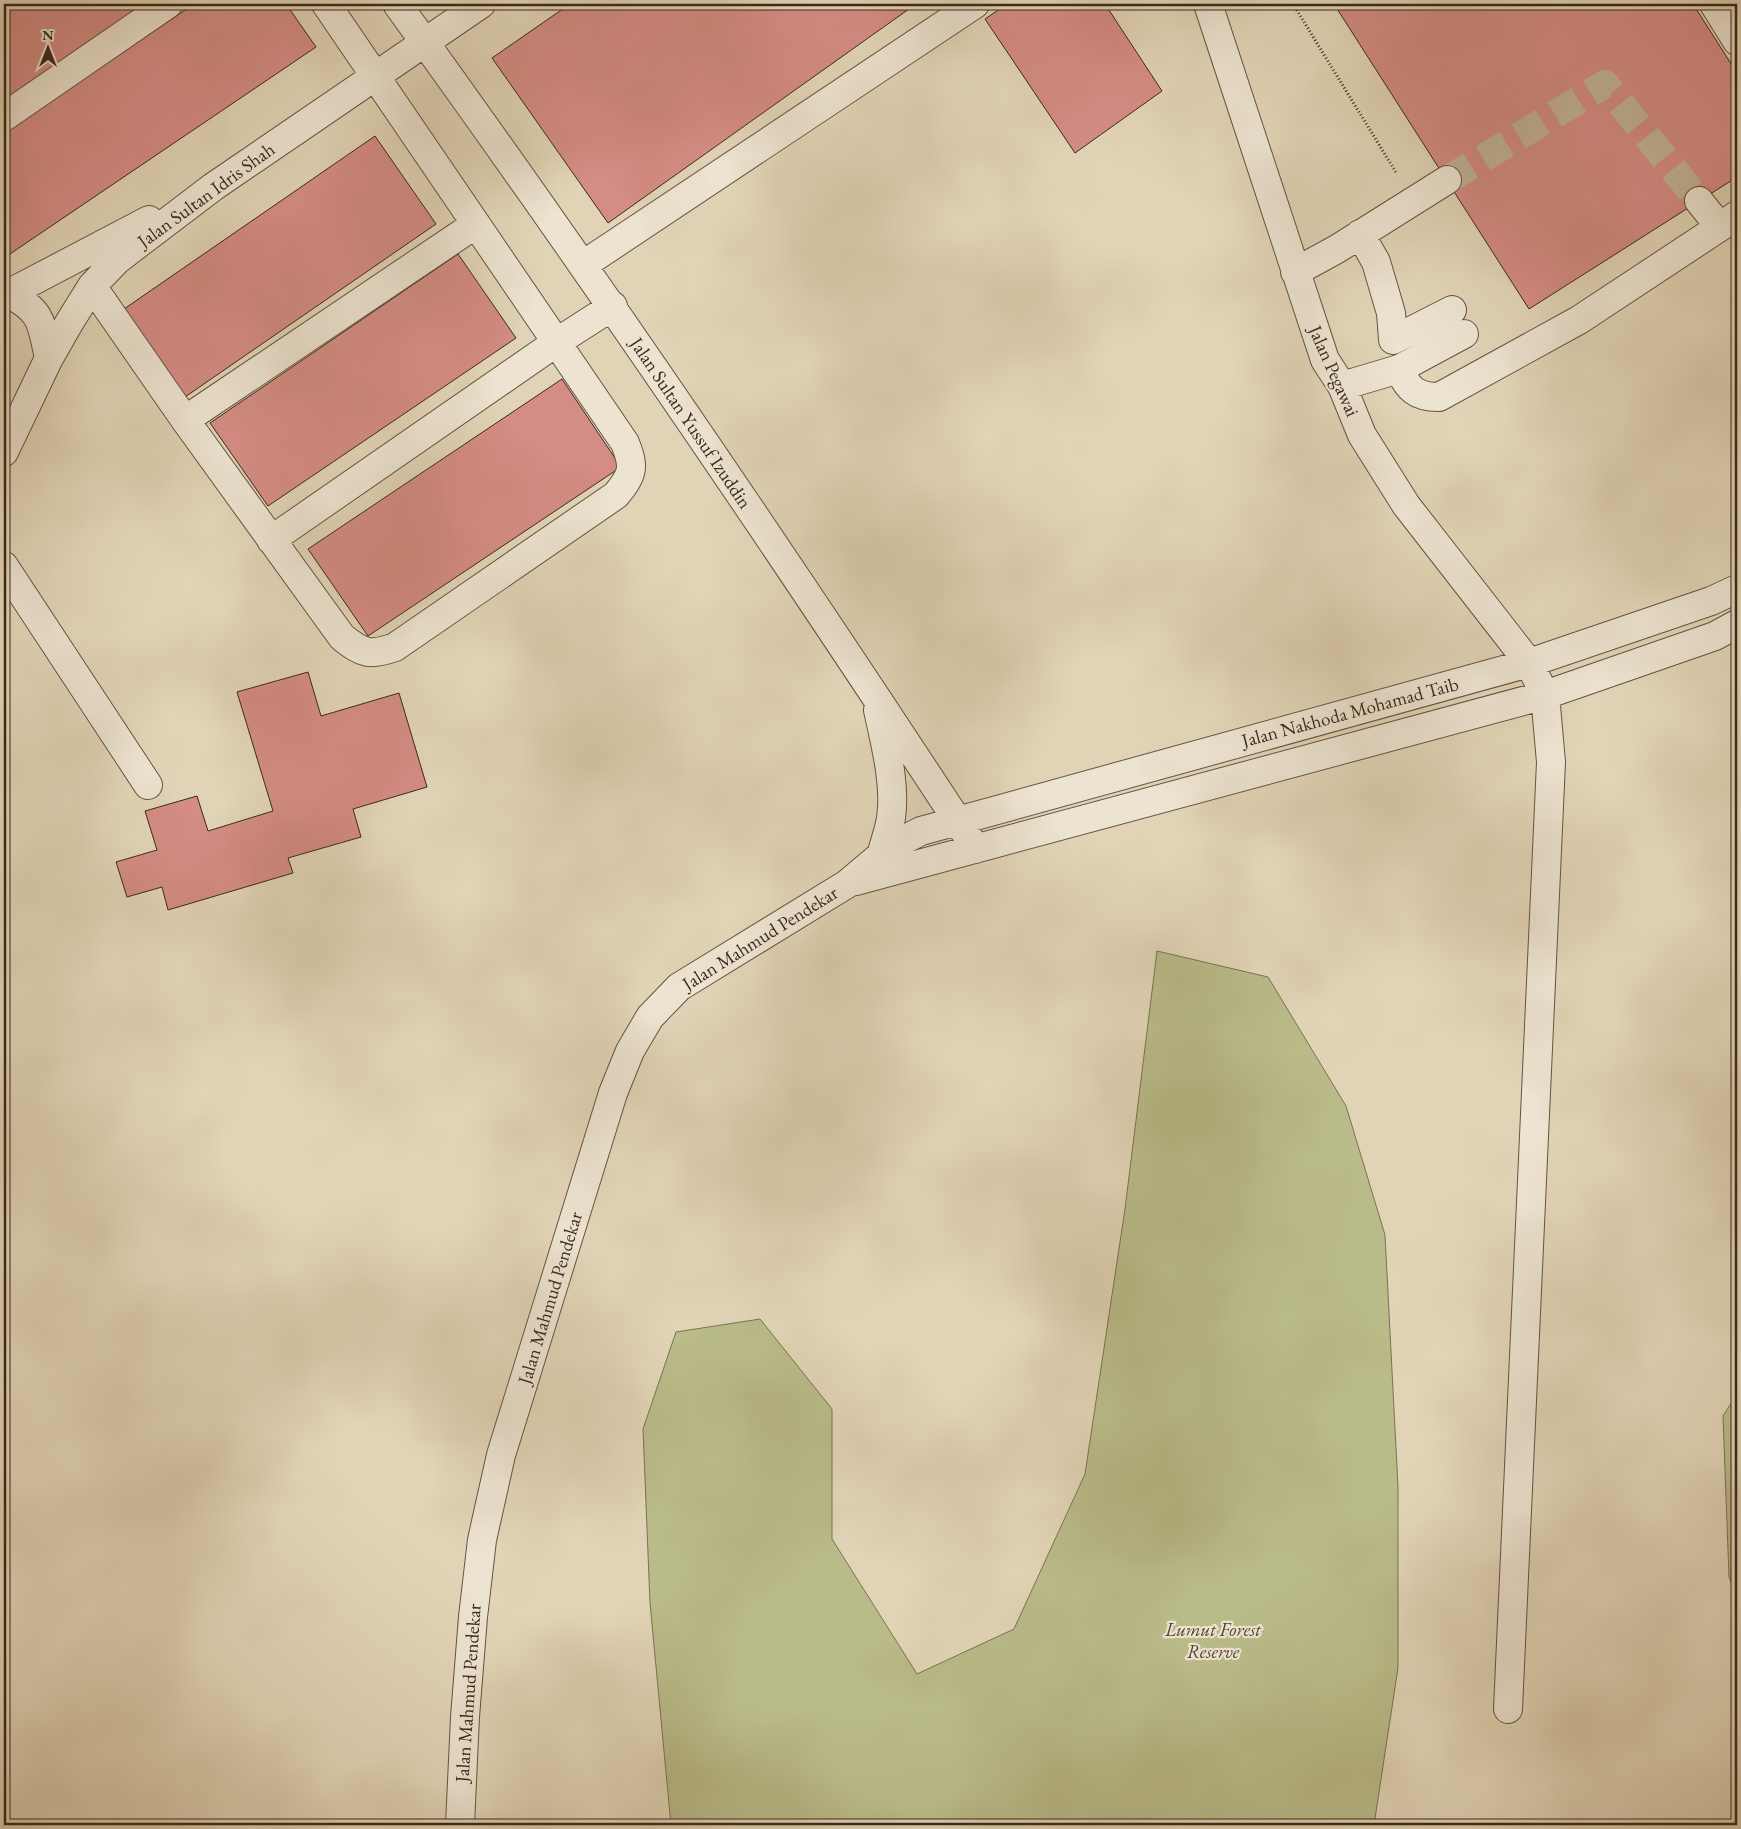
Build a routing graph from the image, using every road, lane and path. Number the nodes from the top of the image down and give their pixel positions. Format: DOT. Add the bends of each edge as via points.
graph roads {
  1 [pos="168,4"];
  2 [pos="326,4"];
  3 [pos="397,4"];
  4 [pos="481,4"];
  5 [pos="974,4"];
  6 [pos="1208,4"];
  7 [pos="1294,4"];
  8 [pos="1714,4"];
  9 [pos="1737,41"];
  10 [pos="425,43"];
  11 [pos="375,76"];
  12 [pos="4,117"];
  13 [pos="1447,180"];
  14 [pos="213,187"];
  15 [pos="1414,200"];
  16 [pos="1699,201"];
  17 [pos="1729,221"];
  18 [pos="476,224"];
  19 [pos="1360,234"];
  20 [pos="583,265"];
  21 [pos="1295,272"];
  22 [pos="92,286"];
  23 [pos="6,295"];
  24 [pos="612,306"];
  25 [pos="557,342"];
  26 [pos="49,358"];
  27 [pos="1399,369"];
  28 [pos="1342,386"];
  29 [pos="185,420"];
  30 [pos="4,452"];
  31 [pos="271,540"];
  32 [pos="4,566"];
  33 [pos="1737,589"];
  34 [pos="1737,624"];
  35 [pos="1529,663"];
  36 [pos="875,695"];
  37 [pos="1545,695"];
  38 [pos="148,785"];
  39 [pos="958,821"];
  40 [pos="976,849"];
  41 [pos="881,856"];
  42 [pos="847,884"];
  43 [pos="1508,1709"];
  44 [pos="460,1825"];
  1 -- 12 [label="street"];
  2 -- 11 [label="street"];
  3 -- 10 [label="street, Jalan Sultan Yussuf Izuddin"];
  4 -- 10 [label="street, Jalan Sultan Idris Shah"];
  5 -- 20 [label="street"];
  6 -- 21 [label="street, Jalan Pegawai"];
  7 -- 15 [label="path"];
  8 -- 9 [label="street"];
  10 -- 11 [label="street, Jalan Sultan Idris Shah"];
  10 -- 20 [label="street, Jalan Sultan Yussuf Izuddin"];
  11 -- 14 [label="street, Jalan Sultan Idris Shah"];
  11 -- 18 [label="street"];
  13 -- 15 [label="street"];
  14 -- 22 [label="street, Jalan Sultan Idris Shah" via="118,260"];
  14 -- 23 [label="street"];
  15 -- 19 [label="street"];
  16 -- 17 [label="street"];
  17 -- 27 [label="street" via="1579,320 1439,397 1419,394 1405,382"];
  18 -- 25 [label="street"];
  18 -- 29 [label="street"];
  19 -- 21 [label="street"];
  19 -- 27 [label="street" via="1376,262 1391,313 1393,340 1458,322"];
  20 -- 24 [label="street, Jalan Sultan Yussuf Izuddin"];
  21 -- 28 [label="street, Jalan Pegawai" via="1324,360"];
  22 -- 26 [label="street, Jalan Sultan Idris Shah"];
  22 -- 29 [label="street"];
  23 -- 26 [label="street" via="25,302 40,319"];
  24 -- 25 [label="street"];
  24 -- 36 [label="street, Jalan Sultan Yussuf Izuddin"];
  25 -- 31 [label="street"];
  25 -- 31 [label="street" via="625,442 632,461 628,480 616,495 395,646 376,653 357,650 342,638"];
  26 -- 30 [label="street, Jalan Sultan Idris Shah"];
  27 -- 28 [label="street"];
  28 -- 35 [label="street, Jalan Pegawai" via="1362,435 1406,505"];
  29 -- 31 [label="street"];
  32 -- 38 [label="street"];
  33 -- 35 [label="street, Jalan Nakhoda Mohamad Taib"];
  34 -- 37 [label="street, Jalan Nakhoda Mohamad Taib" via="1715,636"];
  35 -- 37 [label="street, Jalan Pegawai"];
  35 -- 39 [label="street, Jalan Nakhoda Mohamad Taib"];
  36 -- 39 [label="street, Jalan Sultan Yussuf Izuddin"];
  36 -- 41 [label="street" via="892,794 891,818"];
  37 -- 40 [label="street, Jalan Nakhoda Mohamad Taib"];
  37 -- 43 [label="street" via="1551,762"];
  39 -- 40 [label="street, Jalan Sultan Yussuf Izuddin"];
  39 -- 41 [label="street, Jalan Mahmud Pendekar" via="921,831 892,846"];
  40 -- 42 [label="street, Jalan Mahmud Pendekar"];
  41 -- 42 [label="street, Jalan Mahmud Pendekar"];
  42 -- 44 [label="street, Jalan Mahmud Pendekar" via="679,987 650,1017 630,1051 612,1093 501,1455 482,1540 472,1617"];
}
